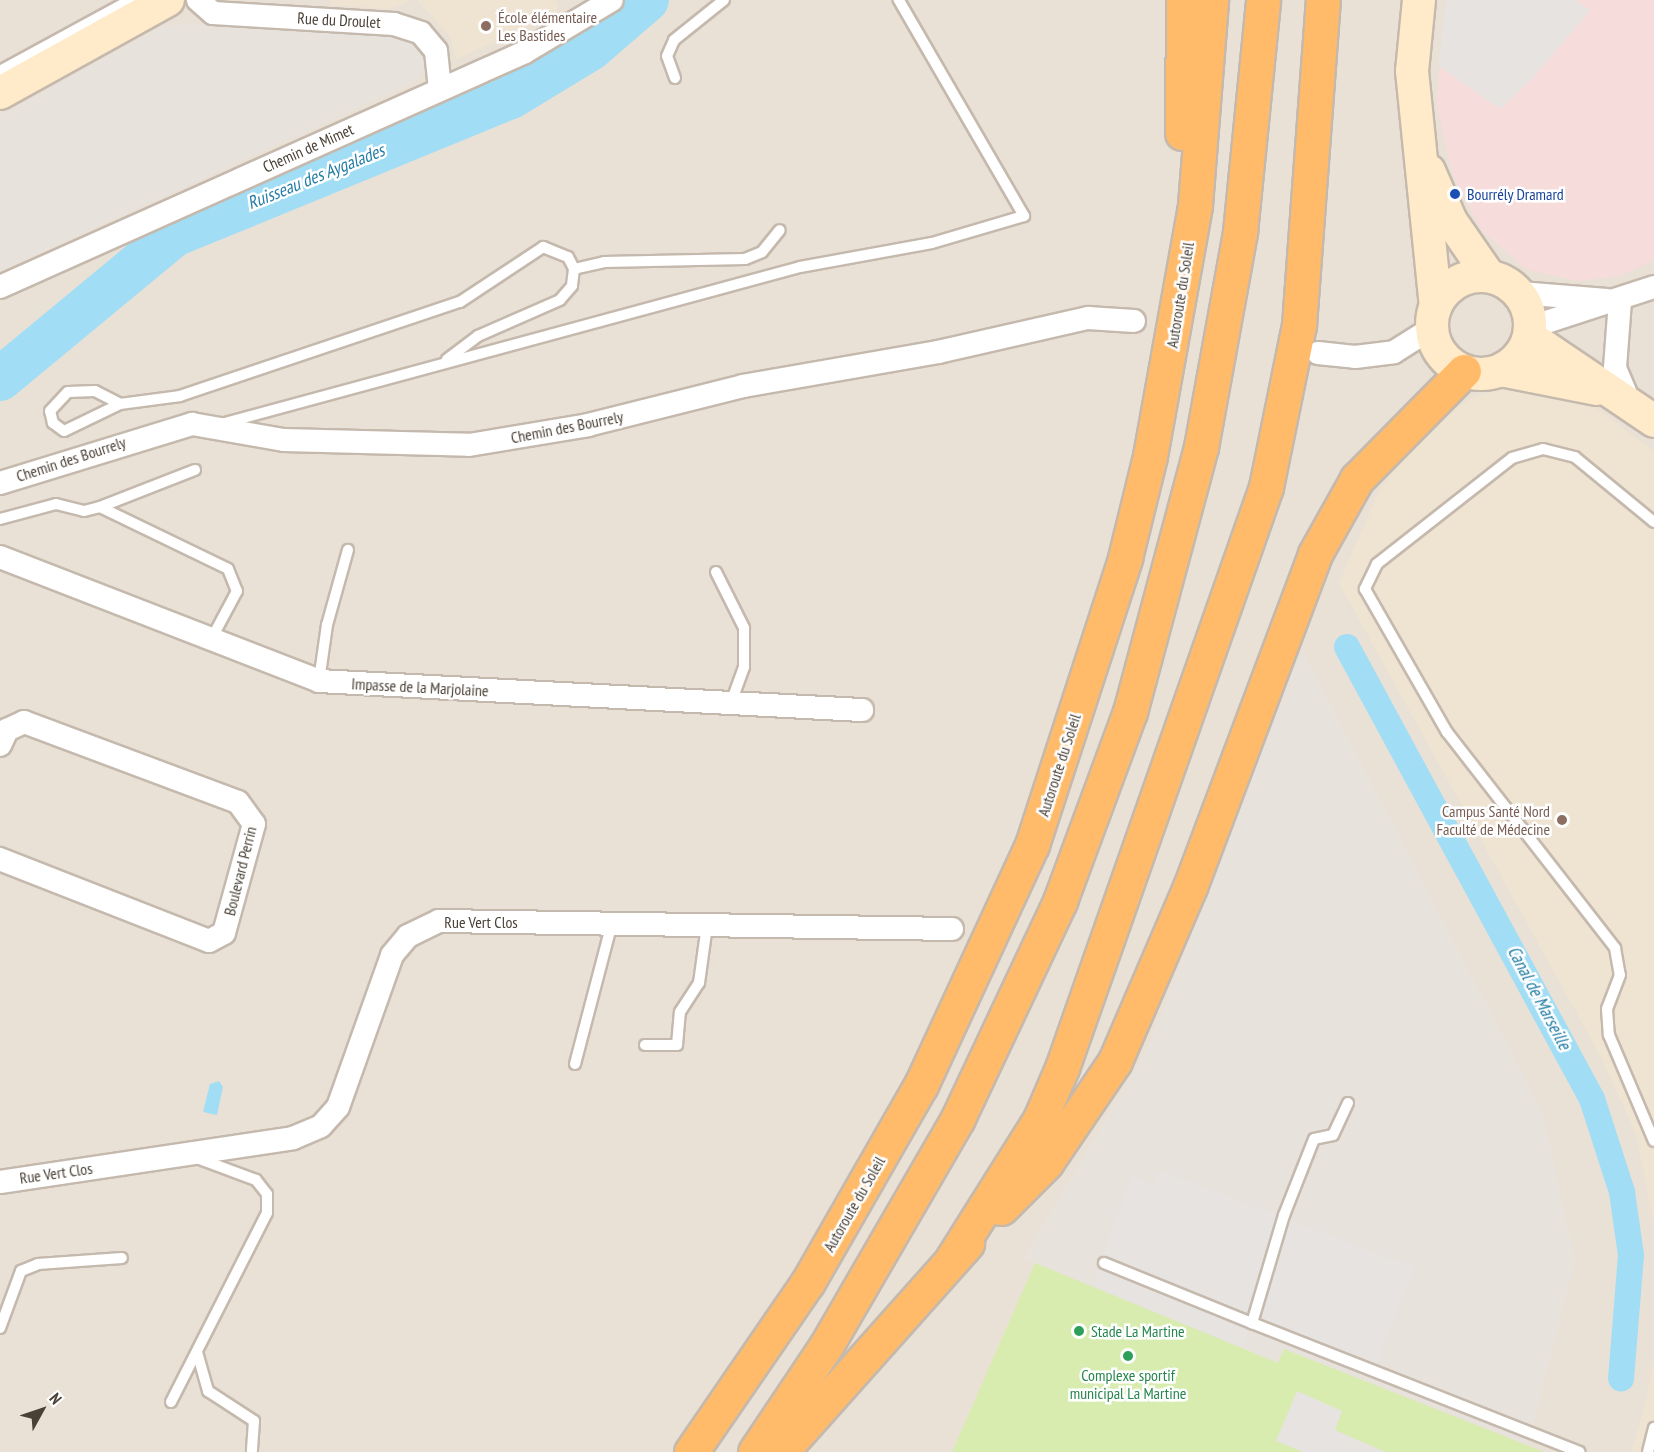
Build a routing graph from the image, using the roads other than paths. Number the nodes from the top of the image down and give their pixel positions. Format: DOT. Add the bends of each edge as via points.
graph roads {
  1 [pos="130,0"];
  2 [pos="168,0"];
  3 [pos="198,0"];
  4 [pos="612,0"];
  5 [pos="724,0"];
  6 [pos="899,0"];
  7 [pos="1183,0"];
  8 [pos="1210,0"];
  9 [pos="1263,0"];
  10 [pos="1323,0"];
  11 [pos="1419,0"];
  12 [pos="0,71"];
  13 [pos="675,78"];
  14 [pos="440,89"];
  15 [pos="0,93"];
  16 [pos="1421,153"];
  17 [pos="780,230"];
  18 [pos="574,269"];
  19 [pos="1490,276"];
  20 [pos="0,287"];
  21 [pos="1654,287"];
  22 [pos="1520,293"];
  23 [pos="1180,296"];
  24 [pos="1620,301"];
  25 [pos="1434,317"];
  26 [pos="1134,321"];
  27 [pos="1530,332"];
  28 [pos="1318,353"];
  29 [pos="442,363"];
  30 [pos="1502,370"];
  31 [pos="1464,371"];
  32 [pos="1628,399"];
  33 [pos="120,404"];
  34 [pos="1654,421"];
  35 [pos="212,426"];
  36 [pos="195,470"];
  37 [pos="0,483"];
  38 [pos="100,507"];
  39 [pos="0,519"];
  40 [pos="1654,522"];
  41 [pos="348,550"];
  42 [pos="0,557"];
  43 [pos="716,572"];
  44 [pos="213,636"];
  45 [pos="320,681"];
  46 [pos="731,703"];
  47 [pos="862,710"];
  48 [pos="0,745"];
  49 [pos="0,859"];
  50 [pos="612,923"];
  51 [pos="707,925"];
  52 [pos="952,929"];
  53 [pos="645,1045"];
  54 [pos="575,1064"];
  55 [pos="1348,1103"];
  56 [pos="1654,1141"];
  57 [pos="187,1154"];
  58 [pos="0,1182"];
  59 [pos="122,1258"];
  60 [pos="952,1259"];
  61 [pos="1104,1263"];
  62 [pos="1252,1323"];
  63 [pos="0,1328"];
  64 [pos="197,1352"];
  65 [pos="171,1402"];
  66 [pos="1654,1428"];
  67 [pos="1574,1450"];
  68 [pos="252,1452"];
  69 [pos="691,1452"];
  70 [pos="755,1452"];
  71 [pos="781,1452"];
  72 [pos="1648,1452"];
  1 -- 12 [label="lane"];
  2 -- 15 [label="street"];
  3 -- 14 [label="street, Rue du Droulet" via="213,13 394,24 421,33 436,51"];
  4 -- 14 [label="street, Chemin de Mimet" via="525,52"];
  5 -- 13 [label="lane" via="674,40 667,56"];
  6 -- 29 [label="lane" via="1024,216 932,243 800,267"];
  7 -- 23 [label="highway"];
  8 -- 23 [label="highway, Autoroute du Soleil" via="1195,205"];
  9 -- 70 [label="highway" via="1240,232 1201,447 1130,712 1060,902 958,1118 826,1346"];
  10 -- 60 [label="highway" via="1299,325 1266,487 1062,1068 1041,1119"];
  11 -- 16 [label="street" via="1412,71"];
  14 -- 20 [label="street, Chemin de Mimet"];
  16 -- 19 [label="street" via="1451,221"];
  16 -- 25 [label="street"];
  17 -- 18 [label="lane" via="762,252 745,259 604,262"];
  18 -- 29 [label="lane" via="572,286 560,300 478,336"];
  18 -- 33 [label="lane" via="559,250 543,247 460,302 180,396"];
  19 -- 22 [label="street"];
  19 -- 25 [label="street" via="1468,277 1448,288"];
  21 -- 24 [label="street"];
  22 -- 24 [label="street"];
  22 -- 27 [label="street"];
  23 -- 69 [label="highway, Autoroute du Soleil" via="1125,558 1063,756 1003,915 921,1085 840,1230"];
  24 -- 27 [label="street"];
  24 -- 32 [label="street" via="1615,368"];
  25 -- 28 [label="street" via="1394,352 1355,357"];
  25 -- 31 [label="street" via="1448,361"];
  26 -- 35 [label="street, Chemin des Bourrely" via="1088,318 938,352 743,386 588,425 469,445 284,440"];
  27 -- 30 [label="street" via="1519,356"];
  27 -- 32 [label="street"];
  29 -- 35 [label="lane"];
  30 -- 31 [label="street"];
  30 -- 32 [label="street" via="1568,379"];
  31 -- 60 [label="highway" via="1357,479 1315,554 1190,887 1115,1061 1046,1163"];
  32 -- 34 [label="street"];
  33 -- 33 [label="lane" via="95,391 68,392 50,411 53,423 64,431"];
  35 -- 37 [label="street, Chemin des Bourrely" via="166,429"];
  36 -- 38 [label="lane"];
  38 -- 39 [label="lane" via="84,511 56,504"];
  38 -- 44 [label="lane" via="228,569 237,591"];
  40 -- 56 [label="lane" via="1575,457 1543,449 1512,458 1377,564 1365,589 1447,732 1615,948 1620,975 1607,1009 1609,1035"];
  41 -- 45 [label="lane" via="327,625"];
  42 -- 44 [label="street, Impasse de la Marjolaine"];
  43 -- 46 [label="lane" via="744,628 744,667"];
  44 -- 45 [label="street, Impasse de la Marjolaine"];
  45 -- 46 [label="street, Impasse de la Marjolaine"];
  46 -- 47 [label="street, Impasse de la Marjolaine"];
  48 -- 49 [label="street, Boulevard Perrin" via="7,730 24,722 238,802 250,812 254,824 224,933 209,941"];
  50 -- 51 [label="street, Rue Vert Clos"];
  50 -- 54 [label="lane"];
  50 -- 57 [label="street, Rue Vert Clos" via="438,921 408,936 392,955 338,1107 321,1126 293,1138"];
  51 -- 52 [label="street, Rue Vert Clos"];
  51 -- 53 [label="lane" via="699,983 680,1012 677,1045"];
  55 -- 62 [label="lane" via="1333,1135 1314,1139 1284,1215"];
  57 -- 58 [label="street, Rue Vert Clos"];
  57 -- 64 [label="lane" via="256,1180 267,1194 267,1213"];
  59 -- 63 [label="lane" via="38,1264 21,1271"];
  60 -- 71 [label="highway"];
  61 -- 62 [label="lane"];
  62 -- 67 [label="lane"];
  64 -- 65 [label="lane"];
  64 -- 68 [label="lane" via="208,1391 254,1421"];
  66 -- 72 [label="lane"];
}
